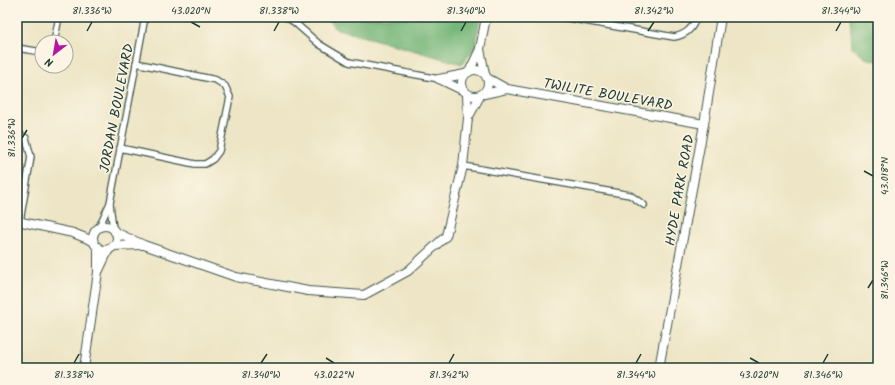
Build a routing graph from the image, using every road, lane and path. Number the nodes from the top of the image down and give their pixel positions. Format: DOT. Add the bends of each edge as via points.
graph roads {
  1 [pos="59,17"];
  2 [pos="145,17"];
  3 [pos="286,17"];
  4 [pos="486,17"];
  5 [pos="562,17"];
  6 [pos="696,17"];
  7 [pos="721,17"];
  8 [pos="572,18"];
  9 [pos="56,34"];
  10 [pos="17,48"];
  11 [pos="480,49"];
  12 [pos="34,51"];
  13 [pos="136,63"];
  14 [pos="467,73"];
  15 [pos="486,76"];
  16 [pos="438,79"];
  17 [pos="506,89"];
  18 [pos="466,92"];
  19 [pos="482,95"];
  20 [pos="468,118"];
  21 [pos="704,124"];
  22 [pos="17,133"];
  23 [pos="120,148"];
  24 [pos="463,166"];
  25 [pos="110,203"];
  26 [pos="644,205"];
  27 [pos="18,221"];
  28 [pos="97,229"];
  29 [pos="114,231"];
  30 [pos="73,233"];
  31 [pos="96,244"];
  32 [pos="144,245"];
  33 [pos="111,247"];
  34 [pos="98,272"];
  35 [pos="84,368"];
  36 [pos="660,368"];
  1 -- 9 [label="street"];
  2 -- 13 [label="street, JORDAN BOULEVARD"];
  3 -- 16 [label="street" via="319,44 349,62"];
  4 -- 11 [label="street"];
  5 -- 8 [label="street"];
  6 -- 8 [label="street" via="692,28 674,37"];
  7 -- 21 [label="street, HYDE PARK ROAD"];
  10 -- 12 [label="street"];
  11 -- 14 [label="street"];
  11 -- 15 [label="street"];
  13 -- 23 [label="street, JORDAN BOULEVARD"];
  13 -- 23 [label="street" via="216,80 225,86 230,97 219,151 205,164"];
  14 -- 15 [label="street" via="477,70"];
  14 -- 16 [label="street"];
  14 -- 18 [label="street" via="462,82"];
  15 -- 17 [label="street, TWILITE BOULEVARD"];
  15 -- 19 [label="street" via="489,82"];
  16 -- 18 [label="street"];
  17 -- 19 [label="street, TWILITE BOULEVARD"];
  17 -- 21 [label="street, TWILITE BOULEVARD"];
  18 -- 19 [label="street" via="476,97"];
  18 -- 20 [label="street"];
  19 -- 20 [label="street"];
  20 -- 24 [label="street"];
  21 -- 36 [label="street, HYDE PARK ROAD"];
  22 -- 27 [label="street" via="26,138 31,157"];
  23 -- 25 [label="street, JORDAN BOULEVARD"];
  24 -- 26 [label="street" via="630,195"];
  24 -- 32 [label="street" via="446,236 408,271 364,295 308,291 236,277"];
  25 -- 28 [label="street, JORDAN BOULEVARD"];
  25 -- 29 [label="street, JORDAN BOULEVARD"];
  27 -- 30 [label="street"];
  28 -- 29 [label="street" via="106,226"];
  28 -- 30 [label="street"];
  28 -- 31 [label="street" via="93,237"];
  29 -- 32 [label="street"];
  29 -- 33 [label="street" via="116,240"];
  30 -- 31 [label="street"];
  31 -- 33 [label="street" via="101,249"];
  31 -- 34 [label="street"];
  32 -- 33 [label="street"];
  33 -- 34 [label="street"];
  34 -- 35 [label="street"];
}
